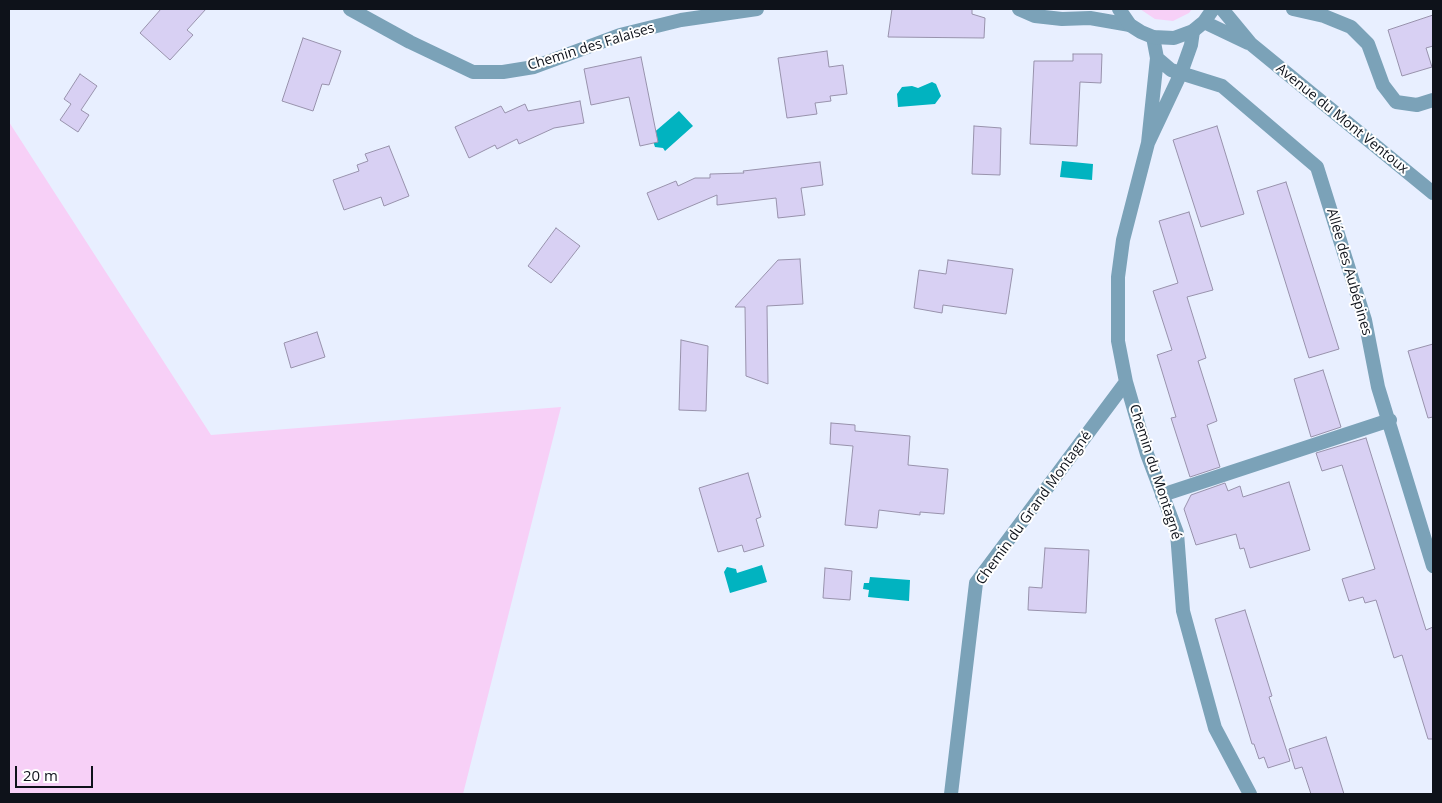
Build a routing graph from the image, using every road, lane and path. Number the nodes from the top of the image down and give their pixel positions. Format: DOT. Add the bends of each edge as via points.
graph roads {
  1 [pos="350,9"];
  2 [pos="757,9"];
  3 [pos="1020,9"];
  4 [pos="1102,9"];
  5 [pos="1119,9"];
  6 [pos="1213,9"];
  7 [pos="1222,9"];
  8 [pos="1293,9"];
  9 [pos="1090,18"];
  10 [pos="1130,25"];
  11 [pos="1199,26"];
  12 [pos="1153,37"];
  13 [pos="1251,44"];
  14 [pos="1157,58"];
  15 [pos="1181,72"];
  16 [pos="1433,100"];
  17 [pos="1148,143"];
  18 [pos="1433,193"];
  19 [pos="1126,382"];
  20 [pos="1390,420"];
  21 [pos="1162,495"];
  22 [pos="1433,566"];
  23 [pos="951,794"];
  24 [pos="1250,794"];
  1 -- 2 [label="street, Chemin des Falaises" via="473,72 493,72 534,66 620,35 681,20"];
  3 -- 9 [label="street" via="1035,16"];
  4 -- 9 [label="street"];
  5 -- 10 [label="street"];
  6 -- 11 [label="street"];
  7 -- 13 [label="street, Avenue du Mont Ventoux"];
  8 -- 16 [label="street" via="1324,16 1351,27 1368,44 1383,84 1396,102 1417,105"];
  9 -- 10 [label="street"];
  10 -- 12 [label="street"];
  11 -- 12 [label="street" via="1174,38"];
  11 -- 13 [label="street, Avenue du Mont Ventoux"];
  11 -- 15 [label="street, Chemin du Montagné"];
  12 -- 14 [label="street, Chemin du Montagné"];
  13 -- 18 [label="street, Avenue du Mont Ventoux"];
  14 -- 15 [label="street, Allée des Aubépines" via="1171,70"];
  14 -- 17 [label="street, Chemin du Montagné"];
  15 -- 17 [label="street, Chemin du Montagné"];
  15 -- 20 [label="street, Allée des Aubépines" via="1222,86 1316,167 1365,320 1378,386"];
  17 -- 19 [label="street, Chemin du Montagné" via="1123,240 1118,277 1118,341"];
  19 -- 21 [label="street, Chemin du Montagné"];
  19 -- 23 [label="street, Chemin du Grand Montagné" via="976,584"];
  20 -- 21 [label="street"];
  20 -- 22 [label="street, Allée des Aubépines"];
  21 -- 24 [label="street, Chemin du Montagné" via="1177,533 1183,612 1215,728"];
}
